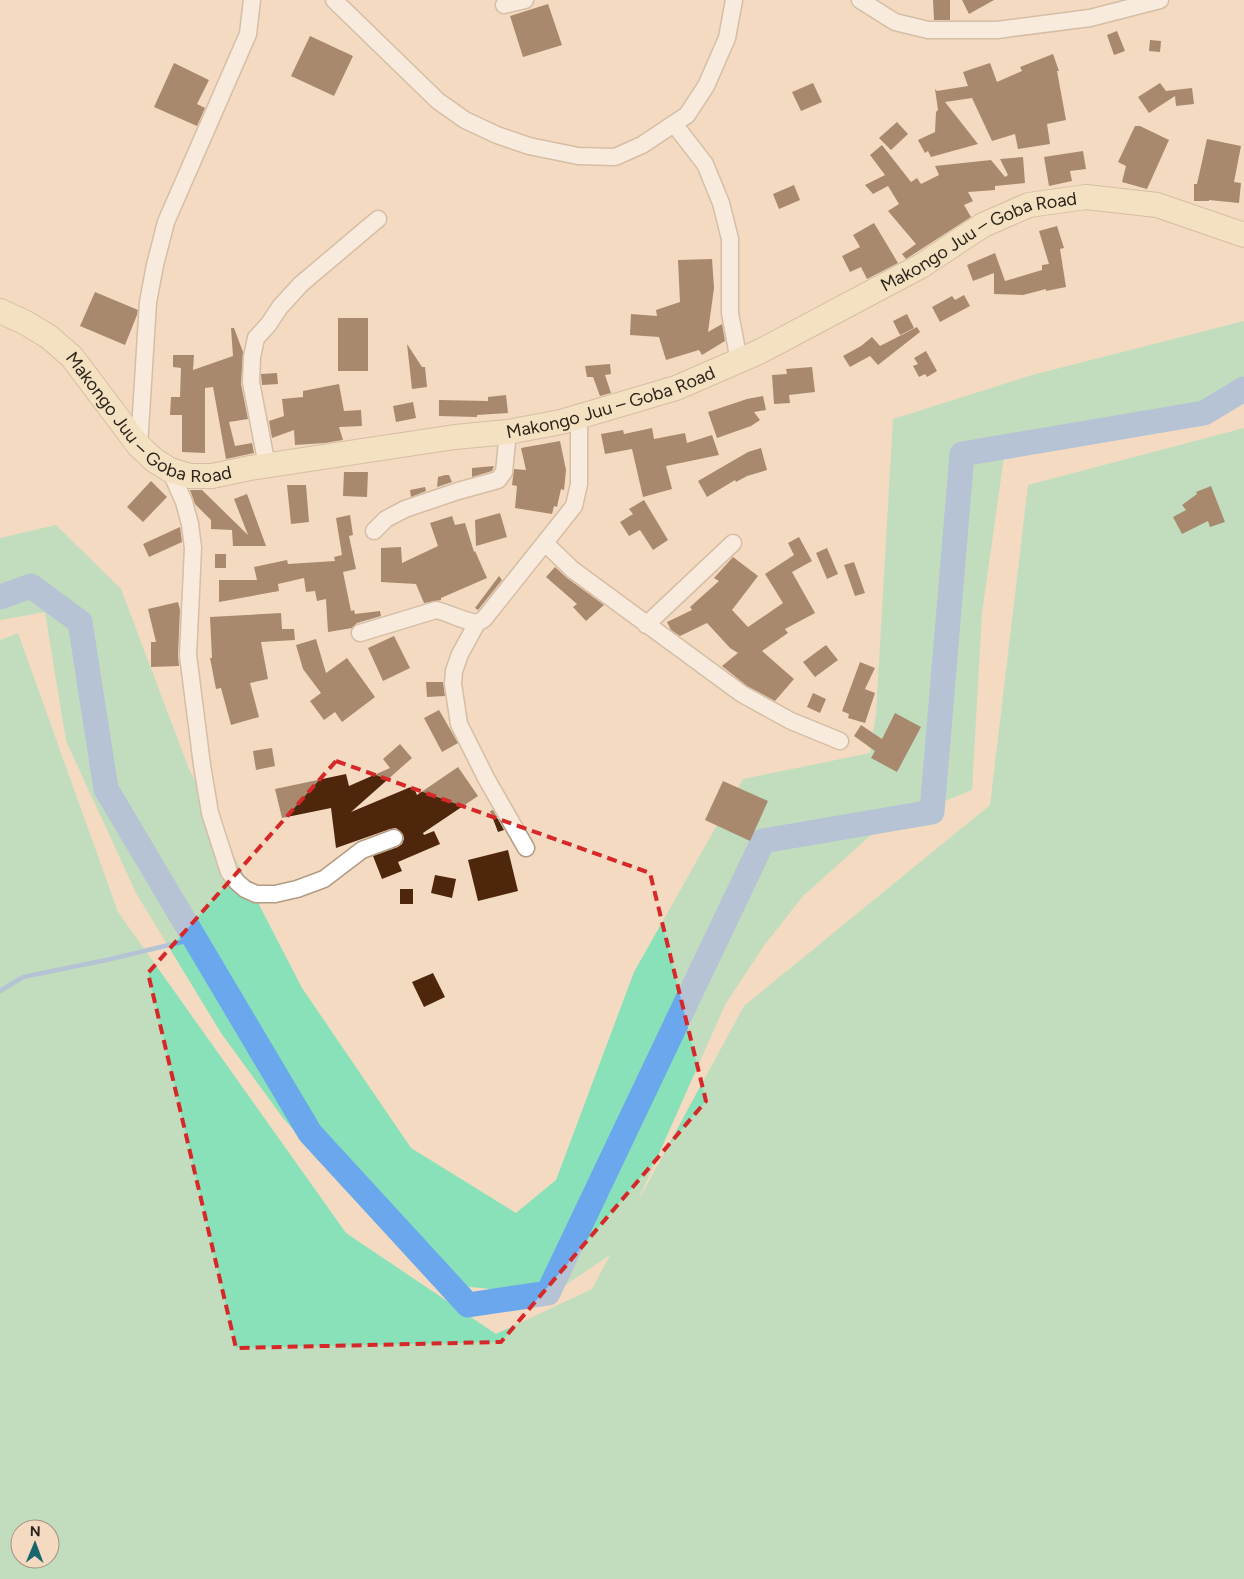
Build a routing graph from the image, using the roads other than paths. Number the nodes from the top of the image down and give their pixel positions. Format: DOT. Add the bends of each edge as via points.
graph roads {
  1 [pos="252,0"];
  2 [pos="334,0"];
  3 [pos="525,0"];
  4 [pos="734,0"];
  5 [pos="860,0"];
  6 [pos="1160,0"];
  7 [pos="504,5"];
  8 [pos="674,124"];
  9 [pos="378,219"];
  10 [pos="1244,235"];
  11 [pos="0,311"];
  12 [pos="739,361"];
  13 [pos="579,417"];
  14 [pos="508,432"];
  15 [pos="139,446"];
  16 [pos="267,466"];
  17 [pos="170,470"];
  18 [pos="374,531"];
  19 [pos="545,543"];
  20 [pos="733,543"];
  21 [pos="477,623"];
  22 [pos="646,625"];
  23 [pos="360,633"];
  24 [pos="840,741"];
  25 [pos="394,838"];
  26 [pos="526,848"];
  1 -- 15 [label="street" via="248,34 166,222 157,257 148,302"];
  2 -- 8 [label="street" via="438,101 465,120 497,135 529,146 578,156 615,157 642,145"];
  3 -- 7 [label="street"];
  4 -- 8 [label="street" via="727,38 706,86 687,115"];
  5 -- 6 [label="street" via="894,22 928,30 997,30 1090,18"];
  8 -- 12 [label="street" via="705,164 723,212 730,239 730,313"];
  9 -- 16 [label="street" via="301,284 256,338 251,382"];
  10 -- 12 [label="street, Makongo Juu – Goba Road" via="1157,206 1086,197 1029,205 984,225 921,266"];
  11 -- 15 [label="street, Makongo Juu – Goba Road" via="49,337 72,357"];
  12 -- 13 [label="street, Makongo Juu – Goba Road" via="676,388"];
  13 -- 14 [label="street, Makongo Juu – Goba Road"];
  13 -- 19 [label="street" via="579,484 574,506"];
  14 -- 16 [label="street, Makongo Juu – Goba Road"];
  14 -- 18 [label="street" via="504,472 498,480 405,509"];
  15 -- 17 [label="street, Makongo Juu – Goba Road"];
  16 -- 17 [label="street, Makongo Juu – Goba Road" via="212,476 190,476"];
  17 -- 25 [label="street" via="190,524 188,655 210,814 229,872 245,889 256,894 274,894 324,879 362,850"];
  19 -- 21 [label="street" via="484,619"];
  19 -- 22 [label="street" via="573,570"];
  20 -- 22 [label="street"];
  21 -- 23 [label="street" via="436,610"];
  21 -- 26 [label="street" via="454,671 459,724"];
  22 -- 24 [label="street" via="742,694 791,721"];
}
